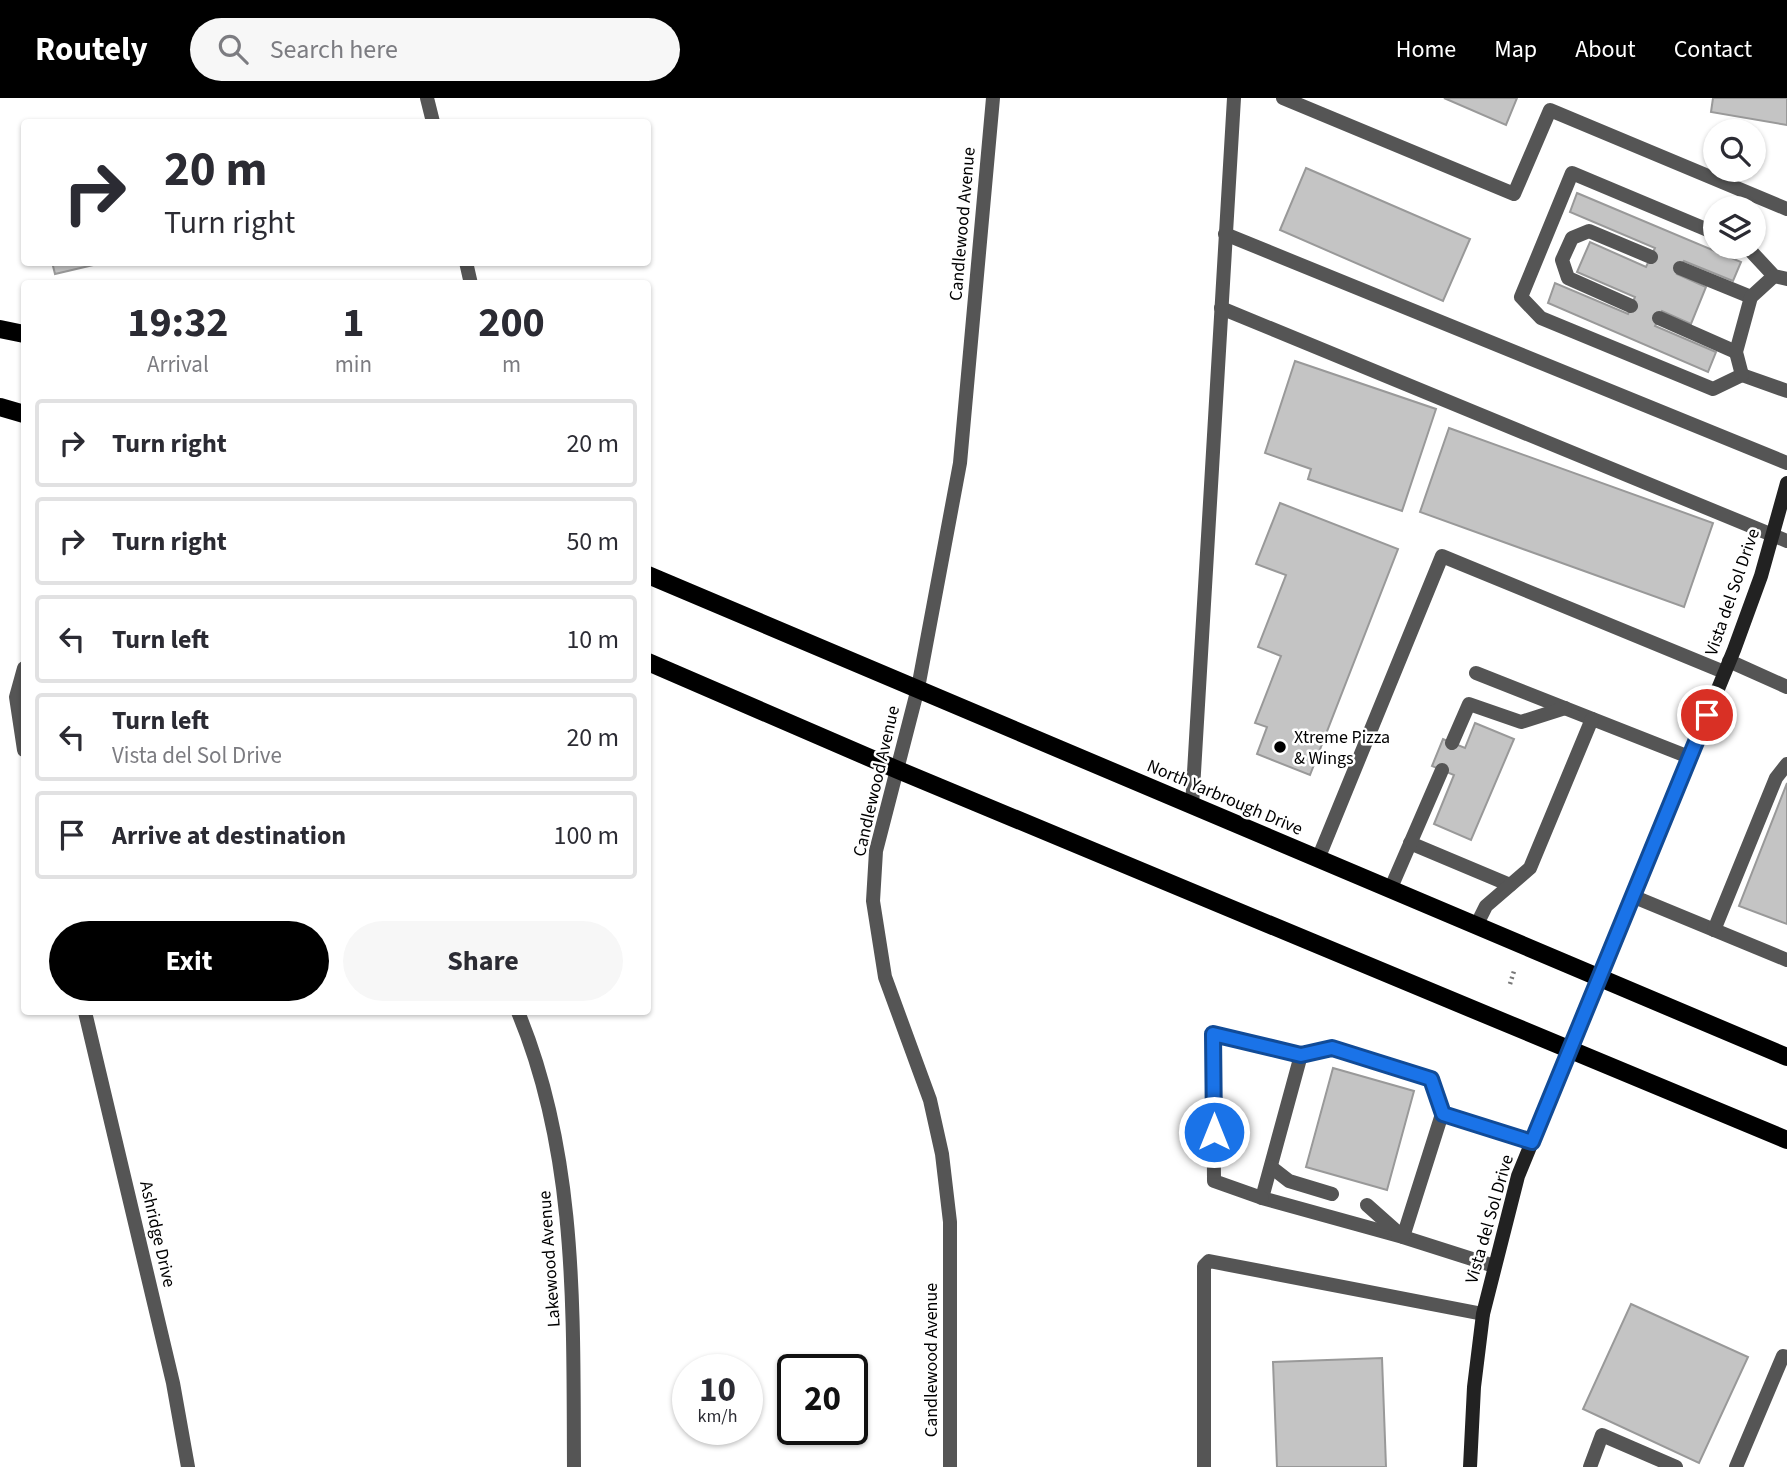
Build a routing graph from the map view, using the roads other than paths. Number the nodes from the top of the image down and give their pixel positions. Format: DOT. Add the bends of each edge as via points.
graph roads {
  1 [pos="427,98"];
  2 [pos="993,98"];
  3 [pos="1234,98"];
  4 [pos="1283,98"];
  5 [pos="432,119"];
  6 [pos="1787,209"];
  7 [pos="1703,228"];
  8 [pos="1225,234"];
  9 [pos="1651,257"];
  10 [pos="1760,259"];
  11 [pos="1680,268"];
  12 [pos="1781,278"];
  13 [pos="1751,297"];
  14 [pos="1631,306"];
  15 [pos="1221,308"];
  16 [pos="1659,318"];
  17 [pos="0,330"];
  18 [pos="21,334"];
  19 [pos="1736,352"];
  20 [pos="1742,375"];
  21 [pos="1787,391"];
  22 [pos="0,407"];
  23 [pos="21,413"];
  24 [pos="1787,463"];
  25 [pos="1787,483"];
  26 [pos="1772,535"];
  27 [pos="1787,541"];
  28 [pos="651,576"];
  29 [pos="651,663"];
  30 [pos="1727,667"];
  31 [pos="1476,673"];
  32 [pos="21,679"];
  33 [pos="1787,687"];
  34 [pos="918,688"];
  35 [pos="0,695"];
  36 [pos="16,697"];
  37 [pos="1565,708"];
  38 [pos="1592,719"];
  39 [pos="21,730"];
  40 [pos="1452,743"];
  41 [pos="1689,757"];
  42 [pos="1787,764"];
  43 [pos="898,770"];
  44 [pos="1441,770"];
  45 [pos="1192,806"];
  46 [pos="1410,843"];
  47 [pos="1318,859"];
  48 [pos="1510,885"];
  49 [pos="1390,890"];
  50 [pos="1632,896"];
  51 [pos="1476,926"];
  52 [pos="1714,930"];
  53 [pos="1787,960"];
  54 [pos="1598,978"];
  55 [pos="86,1015"];
  56 [pos="519,1015"];
  57 [pos="1569,1050"];
  58 [pos="1301,1055"];
  59 [pos="1786,1055"];
  60 [pos="1443,1114"];
  61 [pos="1787,1140"];
  62 [pos="1532,1142"];
  63 [pos="1271,1167"];
  64 [pos="1332,1194"];
  65 [pos="1262,1198"];
  66 [pos="1367,1205"];
  67 [pos="1403,1237"];
  68 [pos="1494,1266"];
  69 [pos="1483,1314"];
  70 [pos="1787,1357"];
  71 [pos="188,1467"];
  72 [pos="574,1467"];
  73 [pos="950,1467"];
  74 [pos="1204,1467"];
  75 [pos="1470,1467"];
  76 [pos="1590,1467"];
  77 [pos="1676,1467"];
  78 [pos="1736,1467"];
  1 -- 5 [label="street"];
  2 -- 34 [label="street, Candlewood Avenue" via="960,463"];
  3 -- 8 [label="street"];
  4 -- 6 [label="street" via="1514,194 1550,110"];
  7 -- 20 [label="street" via="1572,173 1521,297 1541,318 1713,389"];
  8 -- 15 [label="street"];
  8 -- 24 [label="street"];
  9 -- 14 [label="street" via="1590,231 1572,238 1562,260 1568,278"];
  10 -- 12 [label="street"];
  11 -- 13 [label="street"];
  12 -- 13 [label="street"];
  13 -- 19 [label="street"];
  15 -- 26 [label="street"];
  15 -- 45 [label="street"];
  16 -- 19 [label="street"];
  17 -- 18 [label="main road"];
  19 -- 20 [label="street"];
  20 -- 21 [label="street"];
  22 -- 23 [label="main road"];
  25 -- 26 [label="main road, Vista del Sol Drive"];
  26 -- 27 [label="street"];
  26 -- 30 [label="main road, Vista del Sol Drive"];
  28 -- 34 [label="main road, North Yarbrough Drive"];
  29 -- 43 [label="main road"];
  30 -- 33 [label="street"];
  30 -- 41 [label="main road, Vista del Sol Drive"];
  30 -- 47 [label="street" via="1442,556"];
  31 -- 37 [label="street"];
  32 -- 36 [label="street"];
  34 -- 43 [label="street, Candlewood Avenue"];
  34 -- 45 [label="main road, North Yarbrough Drive"];
  35 -- 36 [label="street"];
  36 -- 39 [label="street"];
  37 -- 38 [label="street"];
  37 -- 40 [label="street" via="1521,722 1469,704"];
  38 -- 41 [label="street"];
  38 -- 48 [label="street" via="1531,868"];
  41 -- 50 [label="main road, Vista del Sol Drive"];
  42 -- 52 [label="street" via="1776,778"];
  43 -- 57 [label="main road"];
  43 -- 73 [label="street, Candlewood Avenue" via="876,851 873,901 885,977 930,1100 942,1154 950,1222"];
  44 -- 46 [label="street"];
  45 -- 47 [label="main road, North Yarbrough Drive"];
  46 -- 48 [label="street"];
  46 -- 49 [label="street"];
  47 -- 49 [label="main road, North Yarbrough Drive"];
  48 -- 51 [label="street" via="1486,906"];
  49 -- 51 [label="main road, North Yarbrough Drive"];
  50 -- 52 [label="street"];
  50 -- 54 [label="main road, Vista del Sol Drive"];
  51 -- 54 [label="main road, North Yarbrough Drive"];
  52 -- 53 [label="street"];
  54 -- 57 [label="main road, Vista del Sol Drive"];
  54 -- 59 [label="main road, North Yarbrough Drive"];
  55 -- 71 [label="street, Ashridge Drive" via="173,1383"];
  56 -- 72 [label="street, Lakewood Avenue" via="545,1100 569,1219"];
  57 -- 61 [label="main road"];
  57 -- 62 [label="main road, Vista del Sol Drive"];
  58 -- 60 [label="street" via="1332,1048 1431,1079"];
  58 -- 63 [label="street"];
  58 -- 65 [label="street" via="1213,1034 1214,1181"];
  60 -- 62 [label="street"];
  60 -- 67 [label="street"];
  62 -- 68 [label="main road, Vista del Sol Drive"];
  63 -- 64 [label="street" via="1289,1181"];
  63 -- 65 [label="street"];
  65 -- 67 [label="street"];
  66 -- 67 [label="street"];
  67 -- 68 [label="street"];
  68 -- 69 [label="main road, Vista del Sol Drive"];
  69 -- 74 [label="street" via="1209,1261 1204,1266"];
  69 -- 75 [label="main road, Vista del Sol Drive"];
  70 -- 78 [label="street" via="1783,1356"];
  76 -- 77 [label="street" via="1602,1435"];
}
